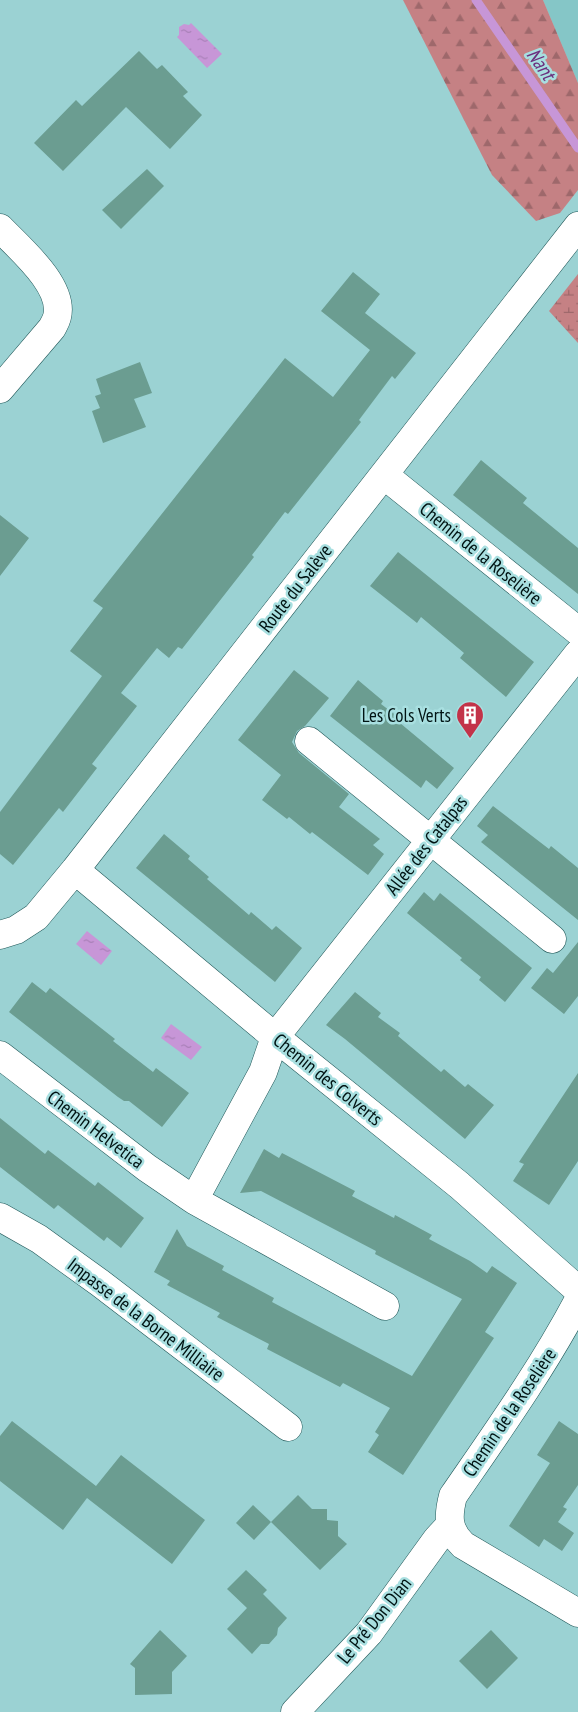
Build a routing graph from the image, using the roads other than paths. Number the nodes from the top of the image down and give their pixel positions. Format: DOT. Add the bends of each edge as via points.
graph roads {
  1 [pos="578,226"];
  2 [pos="0,228"];
  3 [pos="0,389"];
  4 [pos="384,475"];
  5 [pos="578,630"];
  6 [pos="578,654"];
  7 [pos="310,741"];
  8 [pos="430,840"];
  9 [pos="75,870"];
  10 [pos="0,935"];
  11 [pos="552,939"];
  12 [pos="275,1037"];
  13 [pos="0,1055"];
  14 [pos="194,1200"];
  15 [pos="0,1216"];
  16 [pos="578,1290"];
  17 [pos="578,1301"];
  18 [pos="385,1306"];
  19 [pos="288,1427"];
  20 [pos="450,1525"];
  21 [pos="578,1613"];
  22 [pos="295,1712"];
  1 -- 4 [label="street, Route du Salève"];
  2 -- 3 [label="street" via="50,284 57,316 52,328"];
  4 -- 5 [label="street, Chemin de la Roselière"];
  4 -- 9 [label="street, Route du Salève"];
  6 -- 8 [label="street, Allée des Catalpas"];
  7 -- 8 [label="street"];
  8 -- 11 [label="street"];
  8 -- 12 [label="street, Allée des Catalpas"];
  9 -- 10 [label="street, Route du Salève" via="36,917 16,930"];
  9 -- 12 [label="street, Chemin des Colverts"];
  12 -- 14 [label="street" via="263,1072"];
  12 -- 16 [label="street, Chemin des Colverts" via="459,1185"];
  13 -- 14 [label="street, Chemin Helvetica" via="147,1168"];
  14 -- 18 [label="street, Chemin Helvetica"];
  15 -- 19 [label="street, Impasse de la Borne Milliaire" via="39,1239"];
  17 -- 20 [label="street, Chemin de la Roselière" via="533,1378 453,1496"];
  20 -- 21 [label="street" via="454,1537 463,1545"];
  20 -- 22 [label="street, Le Pré Don Dian" via="369,1633"];
}
